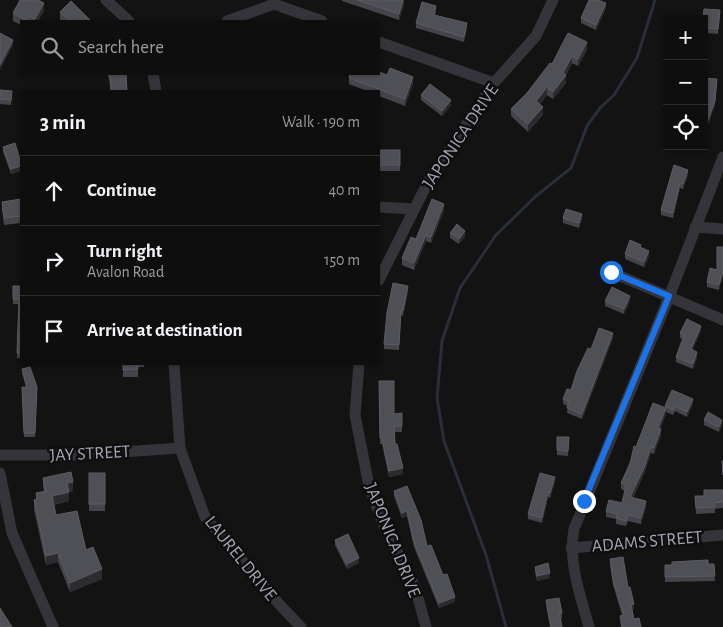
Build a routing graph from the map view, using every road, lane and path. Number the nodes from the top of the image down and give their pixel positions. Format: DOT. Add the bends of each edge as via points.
graph roads {
  1 [pos="106,0"];
  2 [pos="553,0"];
  3 [pos="275,2"];
  4 [pos="128,20"];
  5 [pos="230,20"];
  6 [pos="320,20"];
  7 [pos="380,42"];
  8 [pos="153,75"];
  9 [pos="494,83"];
  10 [pos="156,90"];
  11 [pos="723,157"];
  12 [pos="380,207"];
  13 [pos="413,209"];
  14 [pos="695,227"];
  15 [pos="723,229"];
  16 [pos="611,272"];
  17 [pos="380,278"];
  18 [pos="669,296"];
  19 [pos="723,320"];
  20 [pos="174,365"];
  21 [pos="358,365"];
  22 [pos="180,448"];
  23 [pos="0,455"];
  24 [pos="0,473"];
  25 [pos="723,535"];
  26 [pos="571,548"];
  27 [pos="53,627"];
  28 [pos="301,627"];
  29 [pos="426,627"];
  30 [pos="589,627"];
  1 -- 4 [label="street"];
  2 -- 9 [label="street, JAPONICA DRIVE" via="536,36"];
  3 -- 5 [label="street"];
  3 -- 6 [label="street"];
  7 -- 9 [label="street"];
  8 -- 10 [label="street"];
  9 -- 13 [label="street, JAPONICA DRIVE"];
  11 -- 14 [label="street"];
  12 -- 13 [label="street"];
  13 -- 17 [label="street, JAPONICA DRIVE"];
  14 -- 15 [label="street"];
  14 -- 18 [label="street"];
  16 -- 18 [label="street"];
  18 -- 19 [label="street"];
  18 -- 26 [label="street" via="584,501"];
  20 -- 22 [label="street, LAUREL DRIVE"];
  21 -- 29 [label="street, JAPONICA DRIVE" via="355,415 369,486 384,526 415,587"];
  22 -- 23 [label="street, JAY STREET" via="79,455"];
  22 -- 28 [label="street, LAUREL DRIVE" via="205,517"];
  24 -- 27 [label="street" via="12,533"];
  25 -- 26 [label="street, ADAMS STREET"];
  26 -- 30 [label="street" via="575,577"];
}
